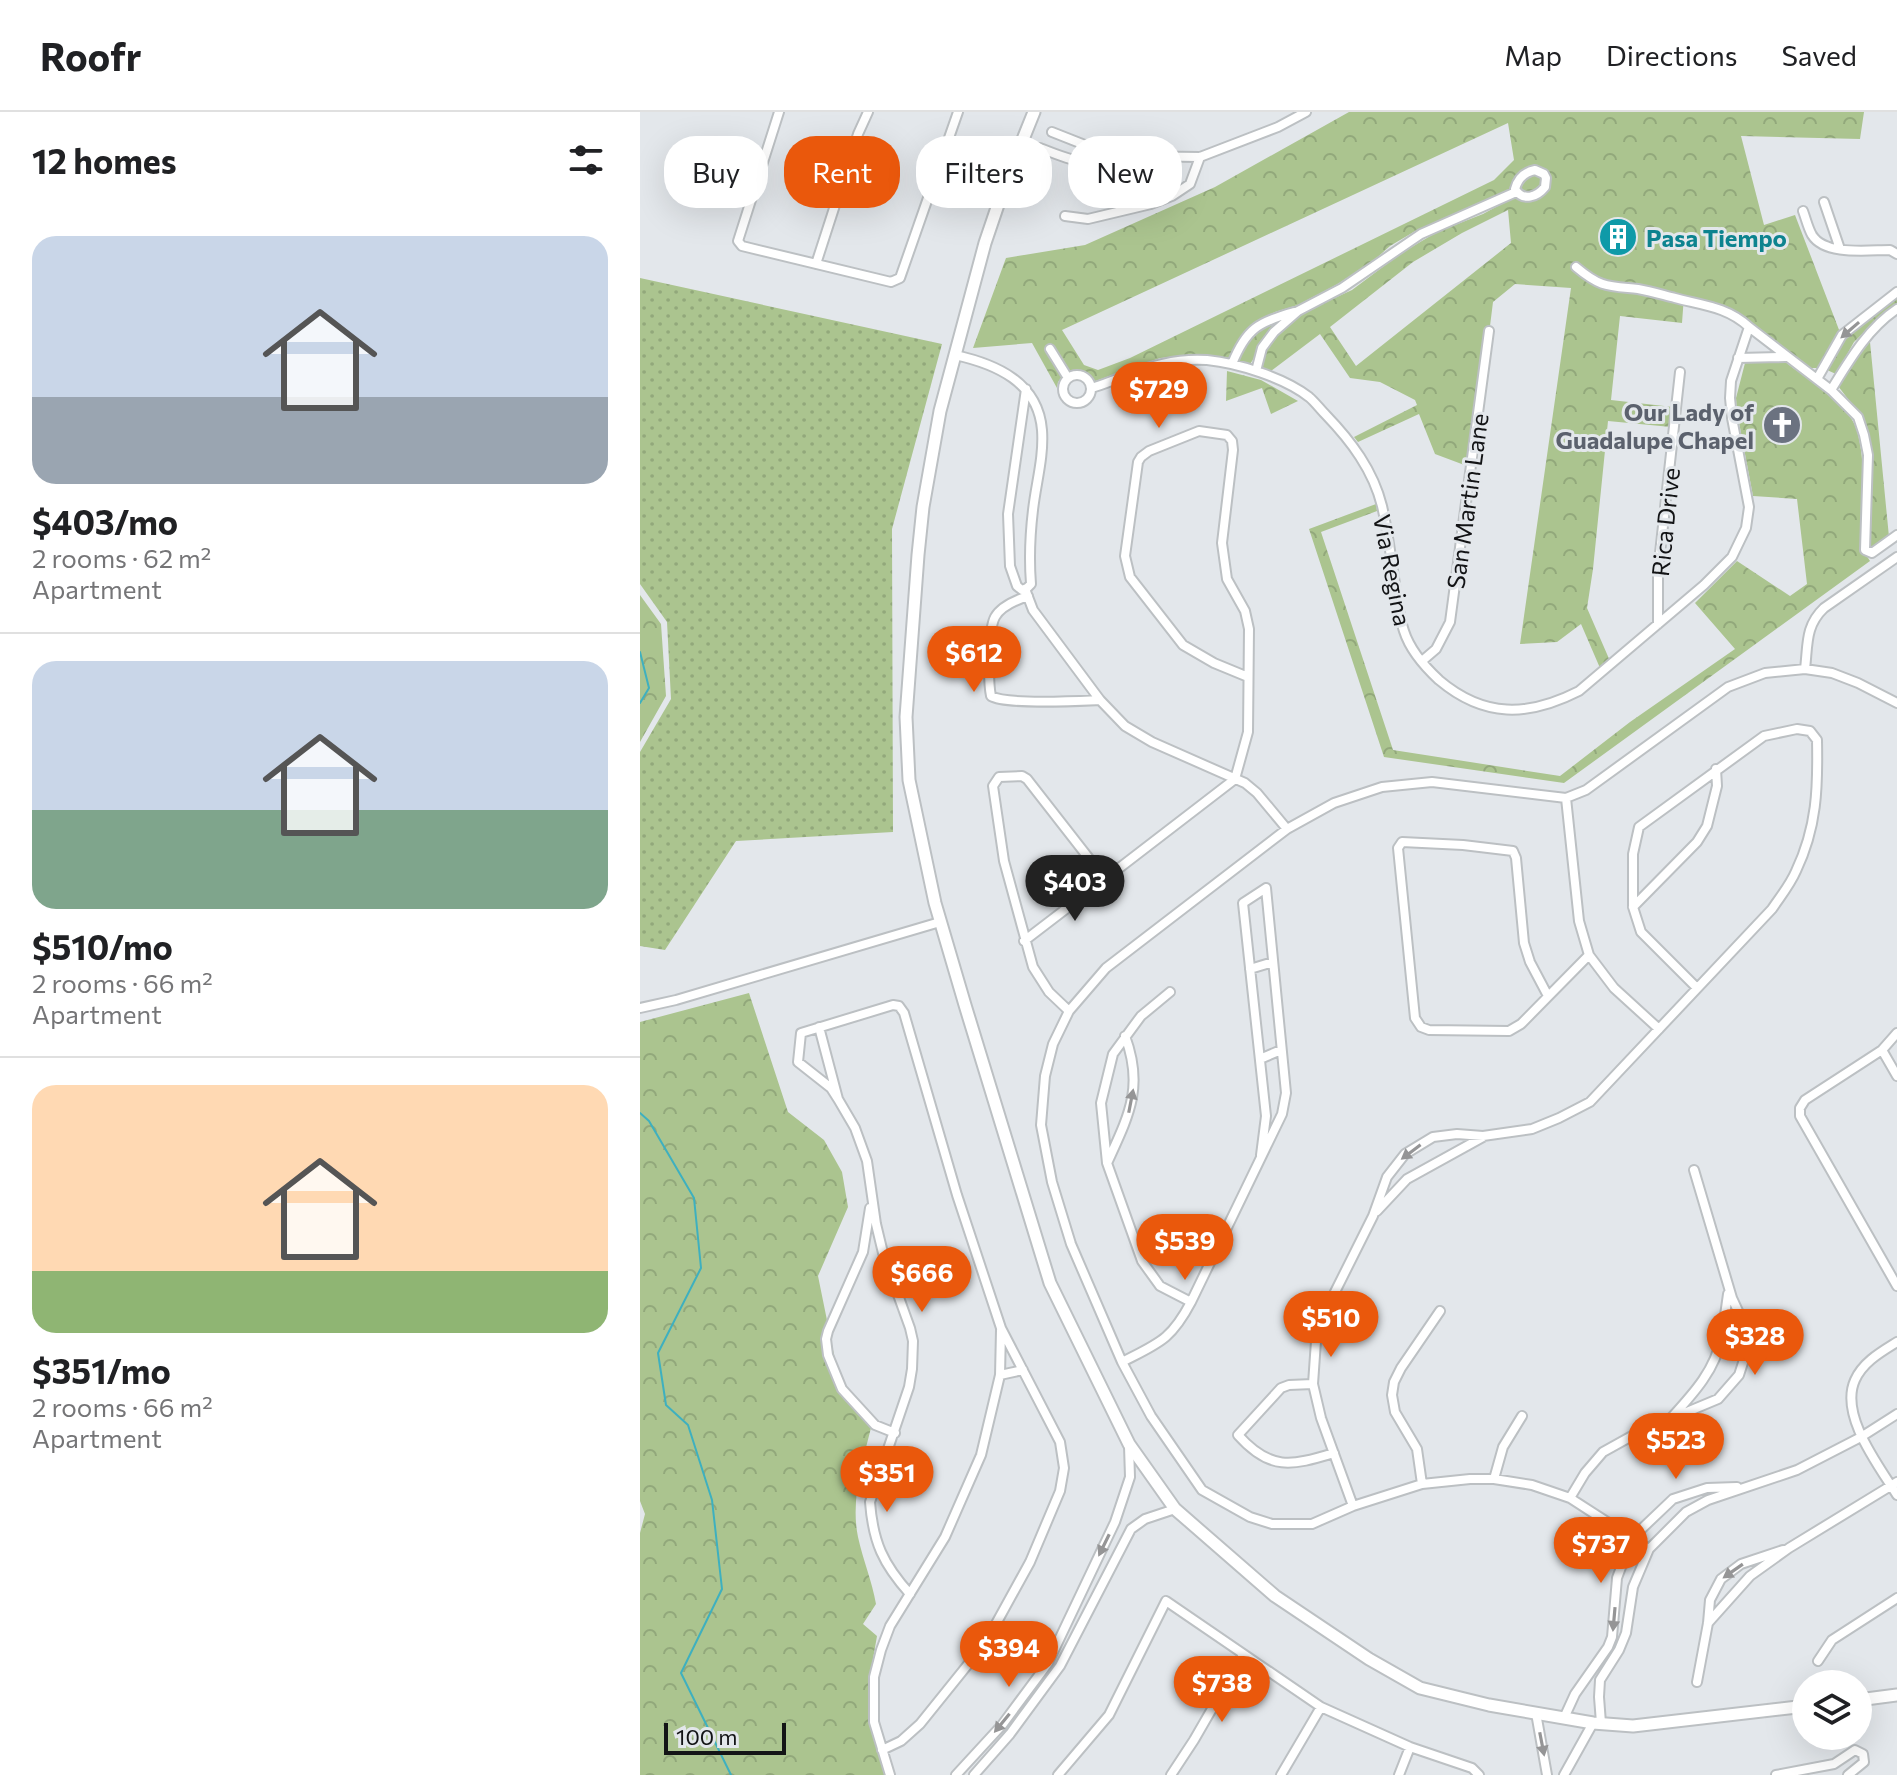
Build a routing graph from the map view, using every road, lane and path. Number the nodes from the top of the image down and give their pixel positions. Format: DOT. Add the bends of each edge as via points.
graph roads {
  1 [pos="779,112"];
  2 [pos="868,112"];
  3 [pos="958,112"];
  4 [pos="1034,112"];
  5 [pos="1306,112"];
  6 [pos="1052,132"];
  7 [pos="1068,138"];
  8 [pos="1182,157"];
  9 [pos="1200,157"];
  10 [pos="1516,192"];
  11 [pos="1824,202"];
  12 [pos="1803,211"];
  13 [pos="1065,216"];
  14 [pos="1840,249"];
  15 [pos="1897,254"];
  16 [pos="816,264"];
  17 [pos="1576,267"];
  18 [pos="1897,292"];
  19 [pos="1897,309"];
  20 [pos="1298,311"];
  21 [pos="1749,327"];
  22 [pos="1489,331"];
  23 [pos="1050,349"];
  24 [pos="955,355"];
  25 [pos="1787,357"];
  26 [pos="1738,358"];
  27 [pos="1232,364"];
  28 [pos="1256,371"];
  29 [pos="1680,372"];
  30 [pos="1068,378"];
  31 [pos="1817,379"];
  32 [pos="1091,388"];
  33 [pos="1026,389"];
  34 [pos="1831,390"];
  35 [pos="1897,535"];
  36 [pos="1896,561"];
  37 [pos="1026,593"];
  38 [pos="1658,624"];
  39 [pos="1422,661"];
  40 [pos="1805,669"];
  41 [pos="1248,677"];
  42 [pos="1100,700"];
  43 [pos="1897,703"];
  44 [pos="1716,769"];
  45 [pos="1235,779"];
  46 [pos="1566,798"];
  47 [pos="1287,829"];
  48 [pos="1105,879"];
  49 [pos="1633,907"];
  50 [pos="940,922"];
  51 [pos="1024,941"];
  52 [pos="1589,955"];
  53 [pos="1273,962"];
  54 [pos="1250,969"];
  55 [pos="1697,988"];
  56 [pos="1170,992"];
  57 [pos="1548,996"];
  58 [pos="640,1008"];
  59 [pos="1069,1011"];
  60 [pos="819,1027"];
  61 [pos="1659,1029"];
  62 [pos="1897,1033"];
  63 [pos="1125,1036"];
  64 [pos="1281,1050"];
  65 [pos="1882,1050"];
  66 [pos="1260,1059"];
  67 [pos="1897,1076"];
  68 [pos="838,1099"];
  69 [pos="1483,1136"];
  70 [pos="1261,1155"];
  71 [pos="1107,1163"];
  72 [pos="1694,1170"];
  73 [pos="871,1195"];
  74 [pos="1373,1216"];
  75 [pos="863,1252"];
  76 [pos="883,1253"];
  77 [pos="1897,1286"];
  78 [pos="1729,1290"];
  79 [pos="1191,1302"];
  80 [pos="1440,1311"];
  81 [pos="1001,1328"];
  82 [pos="1897,1342"];
  83 [pos="1122,1362"];
  84 [pos="1023,1370"];
  85 [pos="1000,1375"];
  86 [pos="1313,1384"];
  87 [pos="1897,1414"];
  88 [pos="1522,1416"];
  89 [pos="1669,1420"];
  90 [pos="895,1433"];
  91 [pos="1861,1437"];
  92 [pos="1129,1444"];
  93 [pos="1334,1453"];
  94 [pos="1494,1479"];
  95 [pos="1422,1484"];
  96 [pos="1894,1484"];
  97 [pos="1749,1486"];
  98 [pos="1897,1495"];
  99 [pos="1570,1498"];
  100 [pos="1353,1506"];
  101 [pos="1175,1509"];
  102 [pos="1115,1522"];
  103 [pos="1131,1529"];
  104 [pos="1632,1538"];
  105 [pos="1789,1548"];
  106 [pos="1649,1549"];
  107 [pos="910,1594"];
  108 [pos="1897,1598"];
  109 [pos="1708,1623"];
  110 [pos="1063,1630"];
  111 [pos="1075,1638"];
  112 [pos="1243,1655"];
  113 [pos="1818,1661"];
  114 [pos="1697,1682"];
  115 [pos="1897,1695"];
  116 [pos="1872,1698"];
  117 [pos="1321,1707"];
  118 [pos="1792,1708"];
  119 [pos="1536,1713"];
  120 [pos="1564,1718"];
  121 [pos="1597,1723"];
  122 [pos="1410,1747"];
  123 [pos="882,1750"];
  124 [pos="1834,1764"];
  125 [pos="1550,1774"];
  126 [pos="890,1775"];
  127 [pos="956,1775"];
  128 [pos="974,1775"];
  129 [pos="1058,1775"];
  130 [pos="1171,1775"];
  131 [pos="1281,1775"];
  132 [pos="1399,1775"];
  133 [pos="1479,1775"];
  134 [pos="1564,1775"];
  135 [pos="1776,1775"];
  136 [pos="1841,1775"];
  137 [pos="1848,1775"];
  1 -- 16 [label="street" via="738,241"];
  2 -- 16 [label="street"];
  3 -- 16 [label="street" via="900,278 891,282"];
  4 -- 24 [label="street" via="985,243"];
  5 -- 9 [label="street"];
  6 -- 7 [label="street"];
  8 -- 9 [label="street"];
  9 -- 13 [label="street" via="1190,184 1172,196 1088,219"];
  10 -- 20 [label="street" via="1421,234"];
  11 -- 14 [label="street"];
  12 -- 14 [label="street" via="1819,243"];
  14 -- 15 [label="street"];
  17 -- 21 [label="street" via="1614,288 1717,307"];
  18 -- 31 [label="street, one-way" via="1842,335"];
  19 -- 34 [label="street" via="1869,335"];
  20 -- 27 [label="street" via="1251,331"];
  20 -- 28 [label="street" via="1262,348"];
  21 -- 25 [label="street"];
  21 -- 26 [label="street, Via Regina"];
  22 -- 39 [label="street, San Martin Lane" via="1450,622 1436,649"];
  23 -- 30 [label="street"];
  24 -- 33 [label="street" via="1000,369"];
  24 -- 50 [label="street" via="923,507 906,717 909,780"];
  25 -- 26 [label="street"];
  25 -- 31 [label="street"];
  26 -- 38 [label="street, Via Regina" via="1730,398 1749,507 1746,528 1732,557"];
  27 -- 28 [label="street, Via Regina"];
  27 -- 32 [label="street, Via Regina" via="1169,362"];
  28 -- 39 [label="street, Via Regina" via="1308,396 1359,454 1381,503 1404,633"];
  29 -- 38 [label="street, Rica Drive" via="1658,571"];
  30 -- 32 [label="street" via="1084,377"];
  30 -- 32 [label="street" via="1063,391 1071,401 1085,400"];
  31 -- 34 [label="street"];
  33 -- 37 [label="street" via="1042,428 1029,549 1031,584"];
  33 -- 37 [label="street" via="1008,514 1010,566 1017,586"];
  34 -- 35 [label="street" via="1858,417 1866,445 1865,550 1872,553"];
  36 -- 40 [label="street" via="1814,617"];
  37 -- 42 [label="street"];
  37 -- 42 [label="street" via="994,619 991,696 1013,701"];
  38 -- 39 [label="street, Via Regina" via="1579,691 1526,710 1500,710 1464,698"];
  40 -- 43 [label="street" via="1832,673"];
  40 -- 46 [label="street" via="1765,673 1728,687 1586,790"];
  41 -- 41 [label="street" via="1249,629 1227,579 1222,543 1232,441 1227,435 1199,431 1149,451 1138,462 1126,565 1183,645"];
  41 -- 45 [label="street" via="1248,732"];
  42 -- 45 [label="street" via="1125,726 1152,742"];
  44 -- 49 [label="street" via="1707,826"];
  44 -- 49 [label="street" via="1639,827"];
  44 -- 55 [label="street" via="1764,736 1797,729 1810,731 1817,740 1816,810 1795,873 1772,909"];
  45 -- 47 [label="street" via="1257,793"];
  45 -- 48 [label="street"];
  46 -- 47 [label="street" via="1432,782 1382,787 1334,803"];
  46 -- 52 [label="street" via="1579,921"];
  47 -- 59 [label="street" via="1106,968"];
  48 -- 51 [label="street"];
  48 -- 51 [label="street" via="1027,779 999,777 993,786 1004,861"];
  49 -- 55 [label="street" via="1641,932"];
  50 -- 58 [label="street"];
  50 -- 92 [label="street" via="1050,1283"];
  51 -- 59 [label="street" via="1049,992"];
  52 -- 57 [label="street"];
  52 -- 61 [label="street" via="1614,988"];
  53 -- 54 [label="street"];
  53 -- 54 [label="street" via="1266,888 1243,903"];
  53 -- 64 [label="street"];
  54 -- 66 [label="street"];
  55 -- 61 [label="street"];
  56 -- 63 [label="street"];
  57 -- 57 [label="street" via="1509,1031 1421,1027 1415,1018 1398,848 1402,842 1513,851 1524,943"];
  59 -- 83 [label="street" via="1045,1076 1041,1125 1071,1244"];
  60 -- 68 [label="street"];
  60 -- 68 [label="street" via="801,1033 798,1062"];
  60 -- 81 [label="street" via="893,1005 904,1013"];
  61 -- 69 [label="street" via="1590,1102 1532,1129"];
  62 -- 65 [label="street"];
  63 -- 71 [label="street" via="1113,1054 1101,1103"];
  71 -- 63 [label="street, one-way" via="1134,1093"];
  64 -- 66 [label="street"];
  64 -- 70 [label="street" via="1286,1093 1282,1114"];
  65 -- 67 [label="street"];
  65 -- 77 [label="street" via="1805,1100 1800,1116"];
  66 -- 70 [label="street" via="1266,1116"];
  68 -- 73 [label="street" via="867,1161"];
  69 -- 74 [label="street" via="1407,1179"];
  69 -- 74 [label="street, one-way" via="1433,1137 1405,1154 1387,1177"];
  70 -- 79 [label="street"];
  71 -- 79 [label="street" via="1142,1261 1160,1286"];
  72 -- 78 [label="street"];
  73 -- 75 [label="street"];
  73 -- 76 [label="street"];
  74 -- 86 [label="street" via="1316,1341"];
  75 -- 76 [label="street"];
  75 -- 90 [label="street" via="828,1331 828,1355 842,1389 875,1425"];
  76 -- 90 [label="street" via="913,1341 909,1387"];
  78 -- 89 [label="street" via="1721,1341 1709,1371"];
  78 -- 89 [label="street" via="1749,1344 1739,1375 1718,1399"];
  79 -- 83 [label="street" via="1169,1336"];
  80 -- 95 [label="street" via="1401,1368 1392,1395 1395,1412 1417,1449"];
  81 -- 84 [label="street"];
  81 -- 85 [label="street"];
  82 -- 91 [label="street" via="1869,1361 1854,1381 1851,1409"];
  83 -- 100 [label="street" via="1151,1416 1202,1490 1272,1524 1312,1524"];
  84 -- 85 [label="street"];
  84 -- 123 [label="street" via="1060,1442 1060,1491 1030,1562 986,1642 920,1724"];
  85 -- 107 [label="street" via="981,1455 945,1537"];
  86 -- 93 [label="street"];
  86 -- 93 [label="street" via="1281,1388 1238,1435 1263,1457 1286,1464"];
  87 -- 91 [label="street"];
  88 -- 94 [label="street" via="1503,1447"];
  89 -- 99 [label="street" via="1603,1452"];
  90 -- 107 [label="street" via="872,1491 871,1519 892,1574"];
  91 -- 96 [label="street"];
  91 -- 97 [label="street" via="1797,1470"];
  92 -- 101 [label="street"];
  92 -- 102 [label="street" via="1130,1477"];
  93 -- 100 [label="street"];
  94 -- 95 [label="street"];
  94 -- 99 [label="street"];
  95 -- 100 [label="street"];
  96 -- 98 [label="street"];
  96 -- 105 [label="street"];
  97 -- 104 [label="street" via="1707,1488 1673,1499"];
  97 -- 106 [label="street" via="1686,1512"];
  99 -- 104 [label="street"];
  101 -- 103 [label="street"];
  101 -- 119 [label="street" via="1275,1596 1420,1688"];
  102 -- 103 [label="street"];
  102 -- 110 [label="street, one-way"];
  103 -- 111 [label="street"];
  104 -- 106 [label="street"];
  104 -- 120 [label="street, one-way" via="1617,1578 1612,1637"];
  105 -- 109 [label="street" via="1750,1576"];
  105 -- 109 [label="street, one-way" via="1741,1564 1721,1579 1710,1600"];
  106 -- 121 [label="street" via="1633,1587 1626,1633 1600,1680"];
  107 -- 123 [label="street" via="890,1626 874,1677 874,1722"];
  108 -- 113 [label="street" via="1832,1640"];
  109 -- 114 [label="street"];
  110 -- 111 [label="street"];
  110 -- 127 [label="street, one-way" via="1048,1663"];
  111 -- 128 [label="street" via="1010,1734"];
  112 -- 117 [label="street"];
  112 -- 129 [label="street" via="1166,1601 1109,1715"];
  112 -- 130 [label="street"];
  115 -- 116 [label="street"];
  117 -- 122 [label="street"];
  117 -- 131 [label="street"];
  118 -- 121 [label="street" via="1633,1726"];
  119 -- 120 [label="street"];
  119 -- 125 [label="street, one-way"];
  120 -- 121 [label="street"];
  121 -- 134 [label="street"];
  122 -- 132 [label="street"];
  122 -- 133 [label="street"];
  123 -- 126 [label="street"];
  124 -- 135 [label="street"];
  124 -- 136 [label="street"];
  124 -- 137 [label="street" via="1855,1750 1863,1754 1864,1762"];
}
